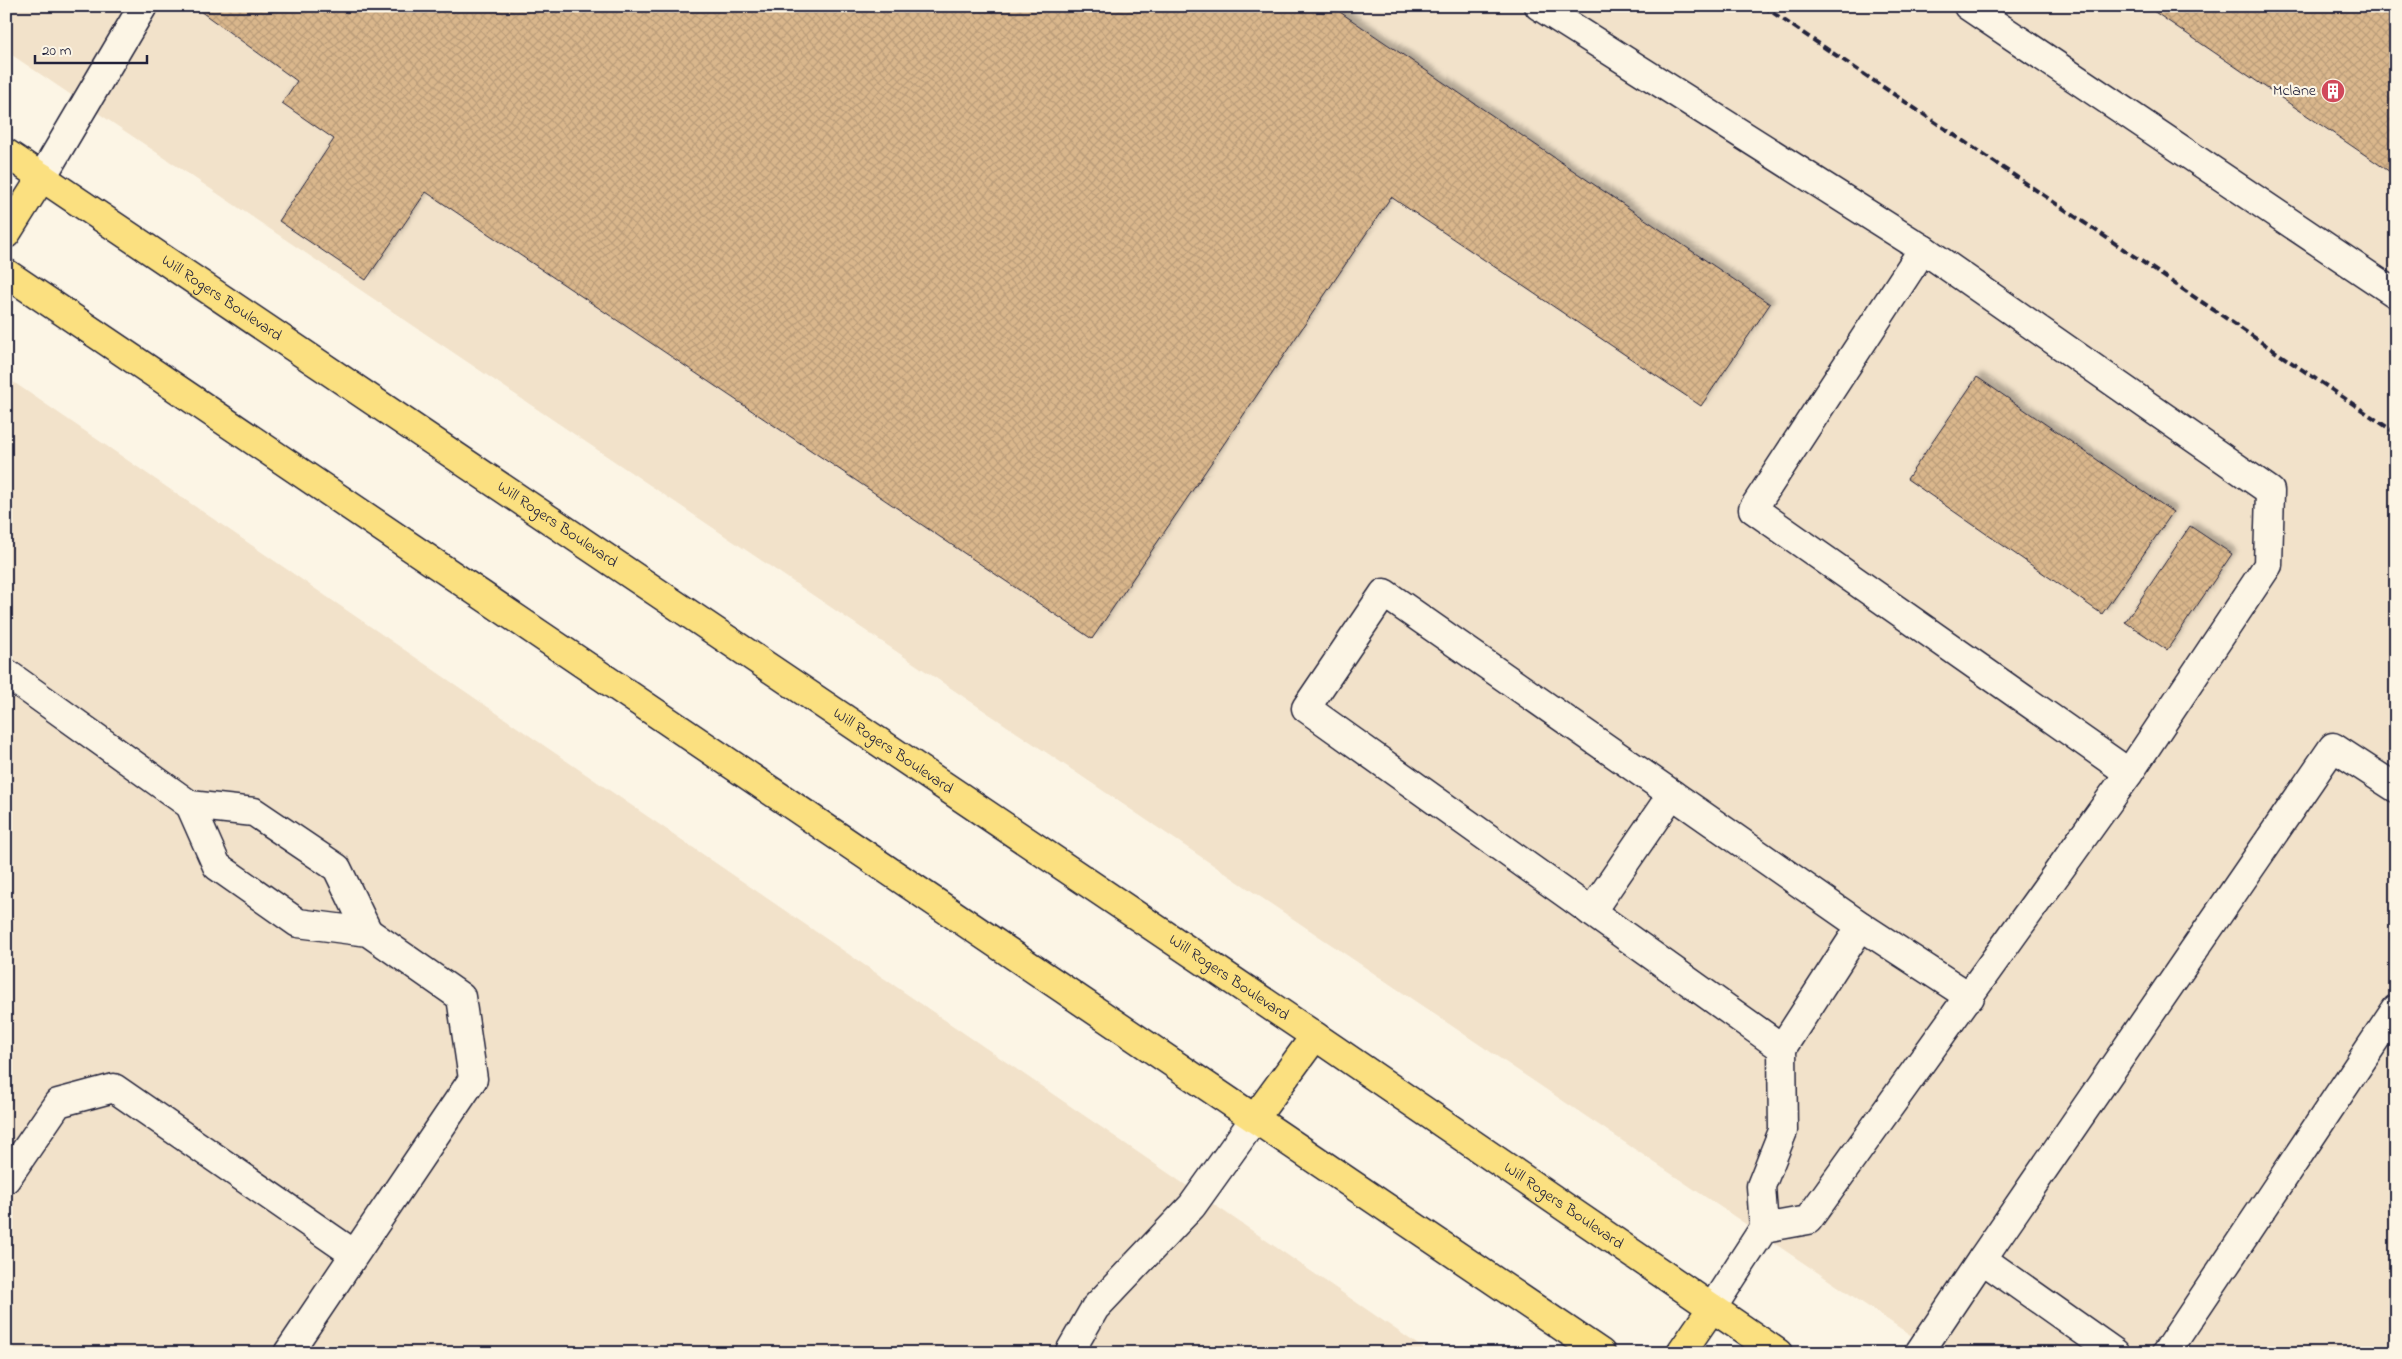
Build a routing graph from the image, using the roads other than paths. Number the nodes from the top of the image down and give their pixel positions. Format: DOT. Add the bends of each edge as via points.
graph roads {
  1 [pos="143,6"];
  2 [pos="1539,6"];
  3 [pos="1968,6"];
  4 [pos="6,153"];
  5 [pos="42,177"];
  6 [pos="6,234"];
  7 [pos="1923,249"];
  8 [pos="6,272"];
  9 [pos="2396,294"];
  10 [pos="6,673"];
  11 [pos="2129,773"];
  12 [pos="2396,788"];
  13 [pos="1672,794"];
  14 [pos="190,805"];
  15 [pos="1591,912"];
  16 [pos="1861,926"];
  17 [pos="368,932"];
  18 [pos="1970,997"];
  19 [pos="2396,1009"];
  20 [pos="1315,1036"];
  21 [pos="1782,1048"];
  22 [pos="1254,1118"];
  23 [pos="6,1179"];
  24 [pos="1764,1228"];
  25 [pos="354,1254"];
  26 [pos="1982,1259"];
  27 [pos="1712,1308"];
  28 [pos="288,1353"];
  29 [pos="1069,1353"];
  30 [pos="1602,1353"];
  31 [pos="1681,1353"];
  32 [pos="1778,1353"];
  33 [pos="1918,1353"];
  34 [pos="2115,1353"];
  35 [pos="2166,1353"];
  1 -- 5 [label="lane"];
  2 -- 7 [label="lane"];
  3 -- 9 [label="lane"];
  4 -- 5 [label="main road, Will Rogers Boulevard"];
  5 -- 6 [label="main road"];
  5 -- 20 [label="main road, Will Rogers Boulevard"];
  7 -- 11 [label="lane" via="2270,491 2268,565"];
  7 -- 11 [label="lane" via="1753,509"];
  8 -- 22 [label="main road"];
  10 -- 14 [label="lane"];
  11 -- 18 [label="lane"];
  12 -- 26 [label="lane" via="2333,747"];
  13 -- 15 [label="lane"];
  13 -- 15 [label="lane" via="1384,593 1306,708"];
  13 -- 16 [label="lane"];
  14 -- 17 [label="lane" via="254,812 337,868"];
  14 -- 17 [label="lane" via="217,866 298,923"];
  15 -- 21 [label="lane"];
  16 -- 18 [label="lane"];
  16 -- 21 [label="lane"];
  17 -- 25 [label="lane" via="461,996 473,1079"];
  18 -- 24 [label="lane" via="1808,1220"];
  19 -- 35 [label="lane"];
  20 -- 22 [label="main road"];
  20 -- 27 [label="main road, Will Rogers Boulevard"];
  21 -- 24 [label="lane" via="1783,1130 1761,1186"];
  22 -- 29 [label="lane" via="1192,1206 1095,1308"];
  22 -- 30 [label="main road"];
  23 -- 25 [label="lane" via="58,1104 114,1088"];
  24 -- 27 [label="lane"];
  25 -- 28 [label="lane"];
  26 -- 33 [label="lane"];
  26 -- 34 [label="lane"];
  27 -- 31 [label="main road"];
  27 -- 32 [label="main road, Will Rogers Boulevard"];
}
